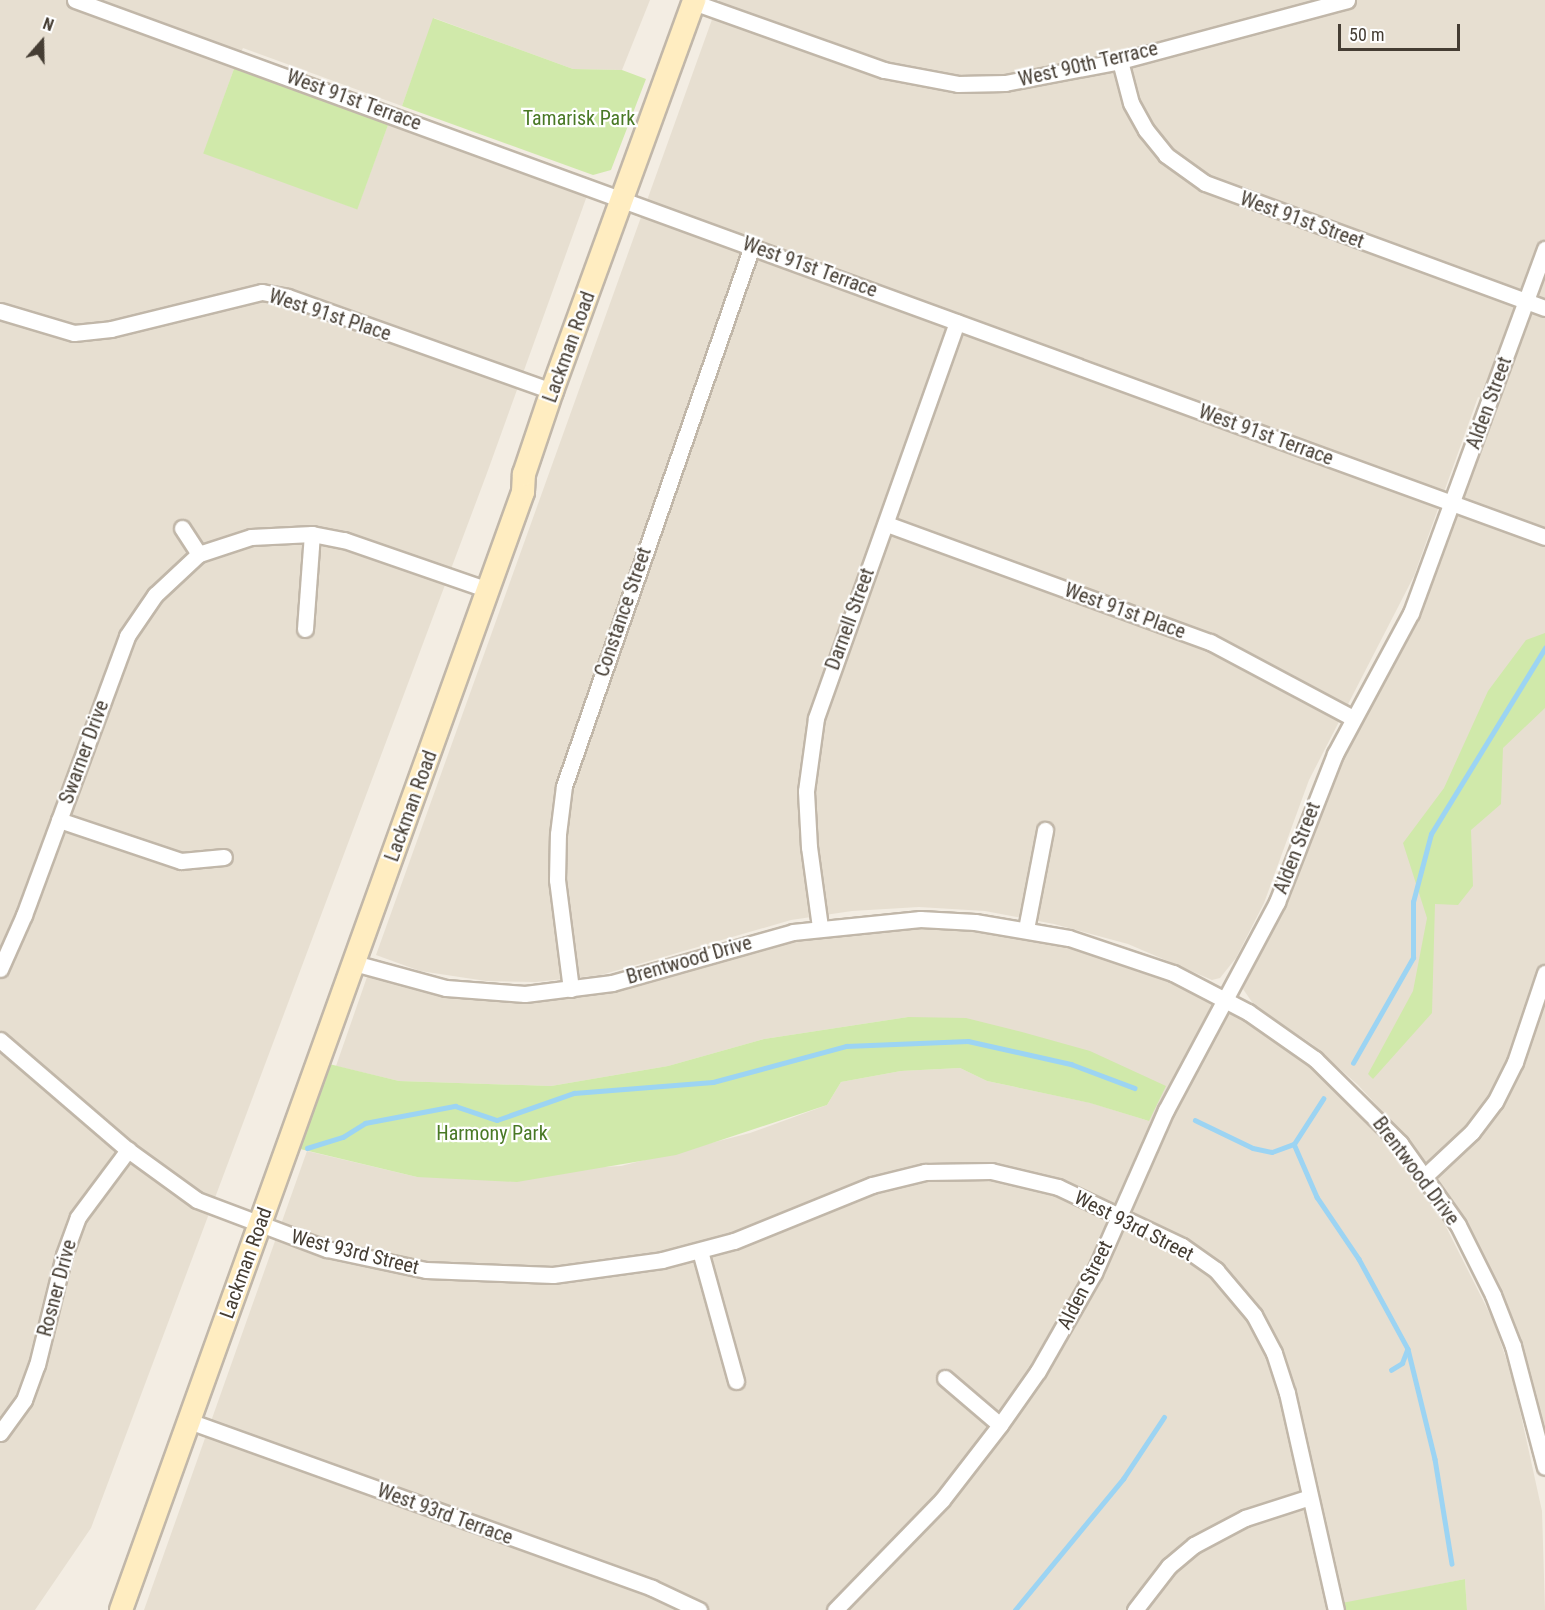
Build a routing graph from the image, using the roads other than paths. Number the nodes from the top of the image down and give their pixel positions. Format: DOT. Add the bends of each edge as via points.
graph roads {
  1 [pos="75,0"];
  2 [pos="1347,0"];
  3 [pos="694,1"];
  4 [pos="1120,61"];
  5 [pos="623,199"];
  6 [pos="752,246"];
  7 [pos="1545,249"];
  8 [pos="1526,301"];
  9 [pos="1545,308"];
  10 [pos="0,311"];
  11 [pos="957,322"];
  12 [pos="552,391"];
  13 [pos="1452,504"];
  14 [pos="887,524"];
  15 [pos="182,528"];
  16 [pos="312,534"];
  17 [pos="1545,537"];
  18 [pos="199,554"];
  19 [pos="488,590"];
  20 [pos="305,629"];
  21 [pos="1353,718"];
  22 [pos="59,820"];
  23 [pos="1045,830"];
  24 [pos="224,856"];
  25 [pos="820,927"];
  26 [pos="1026,929"];
  27 [pos="354,963"];
  28 [pos="0,969"];
  29 [pos="1545,973"];
  30 [pos="571,989"];
  31 [pos="1227,1000"];
  32 [pos="1539,1011"];
  33 [pos="0,1040"];
  34 [pos="128,1150"];
  35 [pos="1425,1176"];
  36 [pos="1121,1215"];
  37 [pos="260,1225"];
  38 [pos="700,1251"];
  39 [pos="945,1378"];
  40 [pos="736,1381"];
  41 [pos="189,1421"];
  42 [pos="1000,1425"];
  43 [pos="0,1433"];
  44 [pos="1543,1438"];
  45 [pos="1545,1467"];
  46 [pos="1310,1497"];
  47 [pos="121,1610"];
  48 [pos="699,1610"];
  49 [pos="835,1610"];
  50 [pos="1135,1610"];
  51 [pos="1336,1610"];
  1 -- 5 [label="street, West 91st Terrace"];
  2 -- 4 [label="street, West 90th Terrace"];
  3 -- 4 [label="street, West 90th Terrace" via="922,80 1005,83"];
  3 -- 5 [label="main road, Lackman Road"];
  4 -- 8 [label="street, West 91st Street" via="1131,103 1146,130 1166,155 1205,183"];
  5 -- 6 [label="street, West 91st Terrace"];
  5 -- 12 [label="main road, Lackman Road"];
  6 -- 11 [label="street, West 91st Terrace"];
  6 -- 30 [label="street, Constance Street" via="564,786 557,880"];
  7 -- 8 [label="street, Alden Street"];
  8 -- 9 [label="street, West 91st Street"];
  8 -- 13 [label="street, Alden Street"];
  10 -- 12 [label="street, West 91st Place" via="74,333 111,330 262,292 288,297"];
  11 -- 13 [label="street, West 91st Terrace"];
  11 -- 14 [label="street, Darnell Street"];
  12 -- 19 [label="main road, Lackman Road" via="524,474 523,492"];
  13 -- 17 [label="street, West 91st Terrace"];
  13 -- 21 [label="street, Alden Street" via="1411,613"];
  14 -- 21 [label="street, West 91st Place" via="1210,642"];
  14 -- 25 [label="street, Darnell Street" via="826,685 809,752 806,824"];
  15 -- 18 [label="street"];
  16 -- 18 [label="street, Swarner Drive" via="251,537"];
  16 -- 19 [label="street, Swarner Drive" via="344,540"];
  16 -- 20 [label="street"];
  18 -- 22 [label="street, Swarner Drive" via="155,595 127,636"];
  19 -- 27 [label="main road, Lackman Road"];
  21 -- 31 [label="street, Alden Street" via="1323,780 1277,902"];
  22 -- 24 [label="street" via="181,861"];
  22 -- 28 [label="street, Swarner Drive"];
  23 -- 26 [label="street"];
  25 -- 26 [label="street, Brentwood Drive" via="920,919"];
  25 -- 30 [label="street, Brentwood Drive" via="612,982"];
  26 -- 31 [label="street, Brentwood Drive" via="1123,954"];
  27 -- 30 [label="street, Brentwood Drive" via="446,988 477,992 525,994"];
  27 -- 37 [label="main road, Lackman Road"];
  29 -- 32 [label="street"];
  31 -- 35 [label="street, Brentwood Drive" via="1315,1059 1356,1095"];
  31 -- 36 [label="street, Alden Street" via="1166,1110"];
  32 -- 35 [label="street" via="1495,1102 1472,1132"];
  33 -- 34 [label="street, West 93rd Street"];
  34 -- 37 [label="street, West 93rd Street" via="197,1200"];
  34 -- 43 [label="street, Rosner Drive" via="78,1217 64,1256 37,1365 24,1400"];
  35 -- 44 [label="street, Brentwood Drive" via="1458,1225 1494,1295"];
  36 -- 38 [label="street, West 93rd Street" via="1033,1179 992,1171 947,1170 889,1180 768,1229"];
  36 -- 42 [label="street, Alden Street" via="1068,1321"];
  36 -- 46 [label="street, West 93rd Street" via="1182,1246 1216,1270 1254,1316 1274,1353 1287,1393"];
  37 -- 38 [label="street, West 93rd Street" via="327,1249 376,1261 500,1276 616,1269"];
  37 -- 41 [label="main road, Lackman Road"];
  38 -- 40 [label="street"];
  39 -- 42 [label="street"];
  41 -- 47 [label="main road, Lackman Road"];
  41 -- 48 [label="street, West 93rd Terrace" via="652,1588"];
  42 -- 49 [label="street, Alden Street" via="924,1522"];
  44 -- 45 [label="street, Brentwood Drive"];
  46 -- 50 [label="street" via="1245,1518 1194,1545 1169,1566"];
  46 -- 51 [label="street, West 93rd Street"];
}
